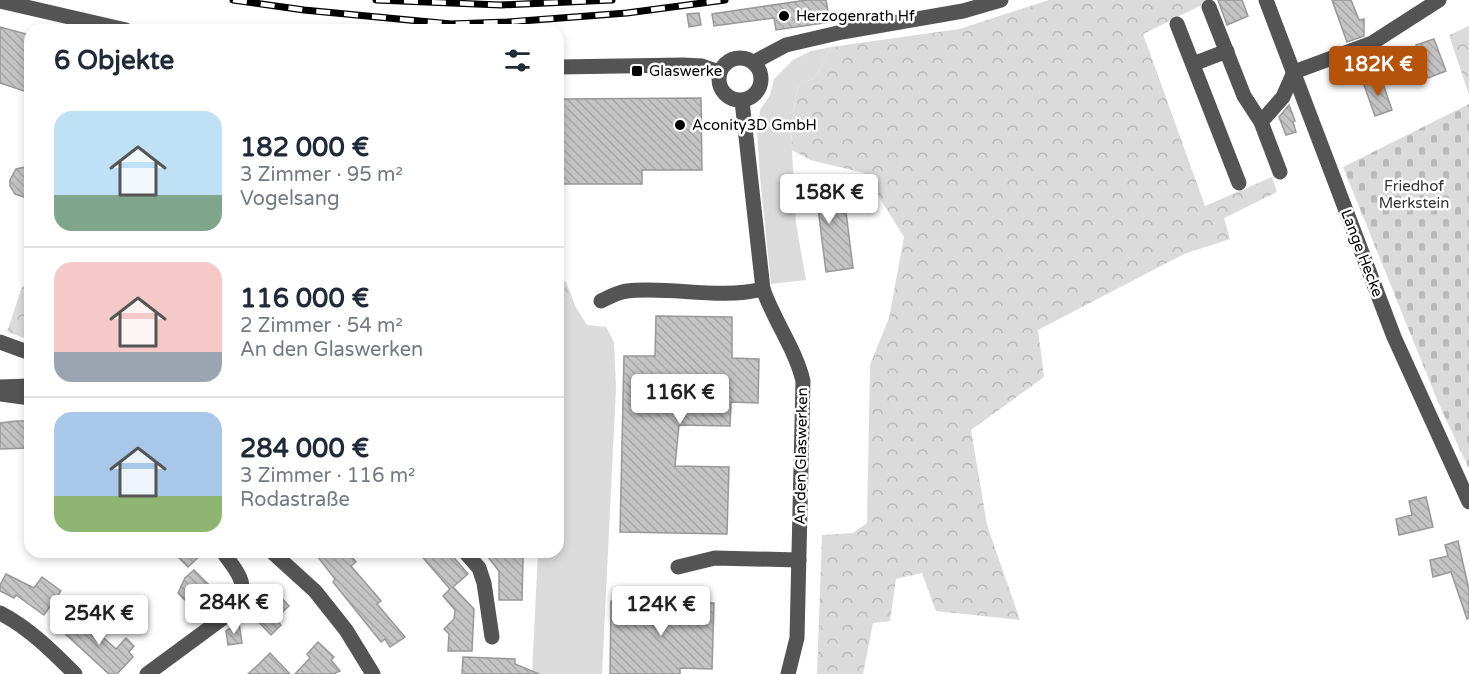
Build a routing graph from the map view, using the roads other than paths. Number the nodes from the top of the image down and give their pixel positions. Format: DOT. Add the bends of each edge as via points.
graph roads {
  1 [pos="0,0"];
  2 [pos="1001,0"];
  3 [pos="1266,0"];
  4 [pos="1439,0"];
  5 [pos="1209,8"];
  6 [pos="101,24"];
  7 [pos="1177,24"];
  8 [pos="1227,51"];
  9 [pos="754,62"];
  10 [pos="1193,64"];
  11 [pos="564,67"];
  12 [pos="719,72"];
  13 [pos="1294,72"];
  14 [pos="742,101"];
  15 [pos="1261,122"];
  16 [pos="1280,172"];
  17 [pos="1239,183"];
  18 [pos="763,289"];
  19 [pos="601,301"];
  20 [pos="0,342"];
  21 [pos="24,351"];
  22 [pos="24,386"];
  23 [pos="0,387"];
  24 [pos="0,394"];
  25 [pos="24,397"];
  26 [pos="1469,502"];
  27 [pos="227,558"];
  28 [pos="284,558"];
  29 [pos="470,558"];
  30 [pos="799,560"];
  31 [pos="678,567"];
  32 [pos="0,613"];
  33 [pos="492,637"];
  34 [pos="75,674"];
  35 [pos="147,674"];
  36 [pos="373,674"];
  37 [pos="788,674"];
  1 -- 6 [label="street"];
  2 -- 9 [label="street" via="786,45"];
  3 -- 13 [label="street, Lange Hecke"];
  4 -- 13 [label="street" via="1372,43"];
  5 -- 8 [label="street"];
  7 -- 10 [label="street"];
  8 -- 10 [label="street"];
  8 -- 15 [label="street" via="1244,96"];
  9 -- 12 [label="street" via="734,58"];
  9 -- 14 [label="street" via="762,80 759,90"];
  10 -- 17 [label="street"];
  11 -- 12 [label="street" via="683,65"];
  12 -- 14 [label="street" via="718,83 723,93"];
  13 -- 15 [label="street" via="1283,97"];
  13 -- 26 [label="street, Lange Hecke" via="1394,337"];
  14 -- 18 [label="street, An den Glaswerken"];
  15 -- 16 [label="street"];
  18 -- 19 [label="street" via="741,294 624,291"];
  18 -- 30 [label="street, An den Glaswerken" via="795,355 802,381"];
  20 -- 21 [label="street"];
  22 -- 23 [label="street"];
  24 -- 25 [label="street"];
  27 -- 35 [label="street" via="243,584 238,607"];
  28 -- 36 [label="street" via="346,630"];
  29 -- 33 [label="street" via="484,583"];
  30 -- 31 [label="street" via="715,558"];
  30 -- 37 [label="street, An den Glaswerken" via="797,638"];
  32 -- 34 [label="street" via="39,639"];
}
